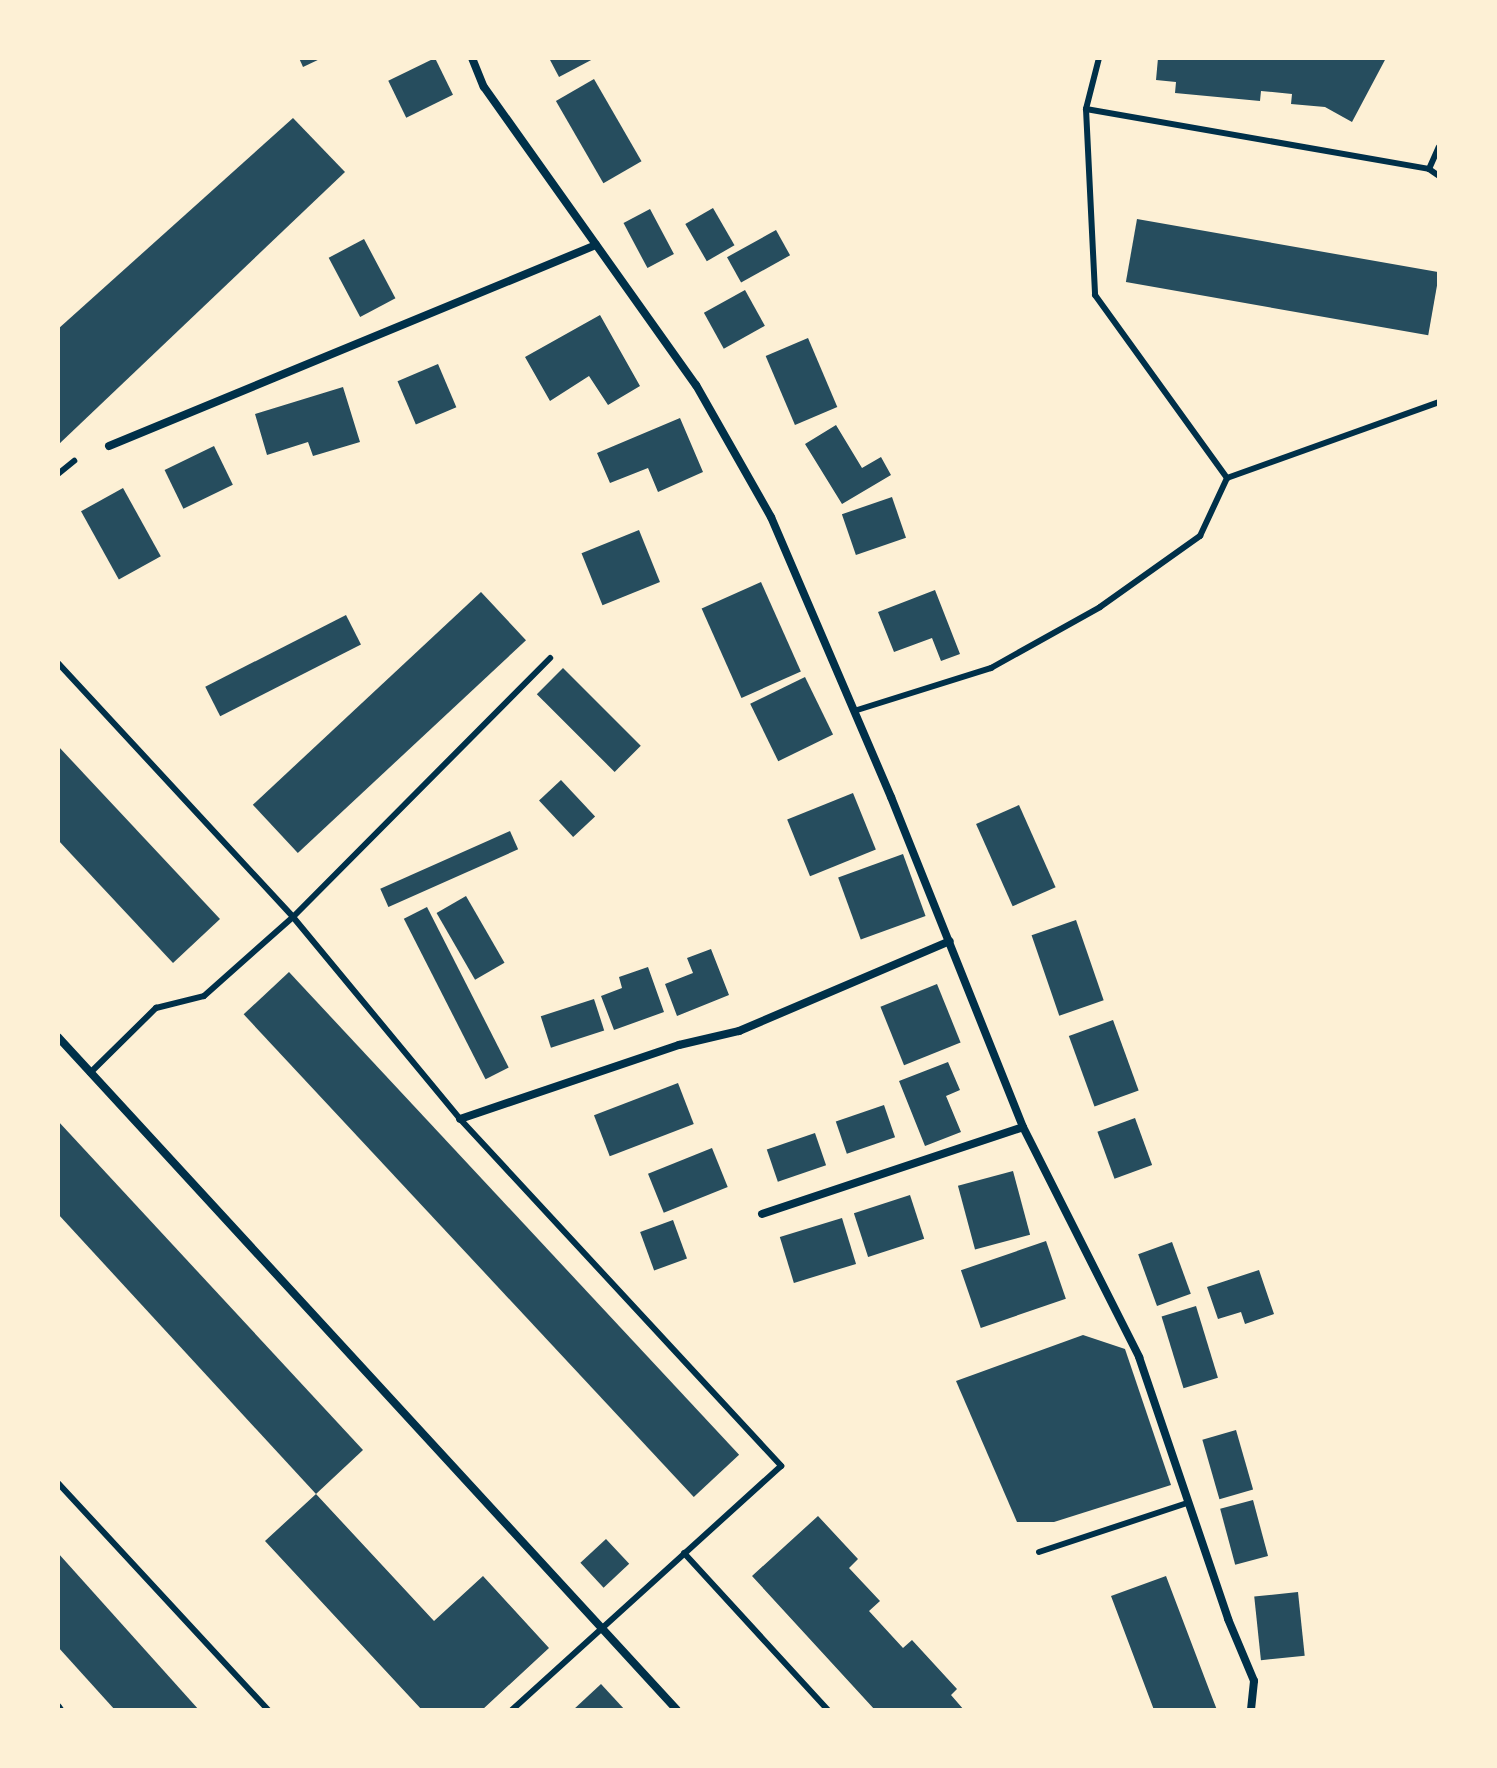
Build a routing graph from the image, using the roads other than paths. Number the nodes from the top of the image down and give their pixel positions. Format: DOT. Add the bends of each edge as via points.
graph roads {
  1 [pos="472,58"];
  2 [pos="1099,58"];
  3 [pos="1086,109"];
  4 [pos="1439,147"];
  5 [pos="1429,169"];
  6 [pos="1439,176"];
  7 [pos="596,245"];
  8 [pos="1439,402"];
  9 [pos="109,446"];
  10 [pos="74,461"];
  11 [pos="58,474"];
  12 [pos="1227,478"];
  13 [pos="550,658"];
  14 [pos="58,663"];
  15 [pos="854,711"];
  16 [pos="293,917"];
  17 [pos="950,941"];
  18 [pos="58,1037"];
  19 [pos="66,1047"];
  20 [pos="58,1054"];
  21 [pos="90,1073"];
  22 [pos="460,1119"];
  23 [pos="1023,1127"];
  24 [pos="762,1214"];
  25 [pos="58,1483"];
  26 [pos="1187,1503"];
  27 [pos="1039,1552"];
  28 [pos="684,1553"];
  29 [pos="601,1629"];
  30 [pos="268,1710"];
  31 [pos="512,1710"];
  32 [pos="677,1710"];
  33 [pos="828,1710"];
  34 [pos="1251,1710"];
  1 -- 7 [label="street" via="484,87"];
  2 -- 3 [label="lane"];
  3 -- 5 [label="lane"];
  3 -- 12 [label="lane" via="1095,295"];
  4 -- 5 [label="lane"];
  5 -- 6 [label="lane"];
  7 -- 9 [label="street"];
  7 -- 15 [label="street" via="696,385 771,517"];
  8 -- 12 [label="lane"];
  10 -- 11 [label="lane"];
  12 -- 15 [label="lane" via="1200,536 1100,607 991,668"];
  13 -- 16 [label="lane"];
  14 -- 16 [label="lane"];
  15 -- 17 [label="street"];
  16 -- 21 [label="lane" via="204,996 156,1008"];
  16 -- 22 [label="lane"];
  17 -- 22 [label="street" via="739,1031 679,1045"];
  17 -- 23 [label="street"];
  18 -- 19 [label="street"];
  19 -- 20 [label="lane"];
  19 -- 21 [label="street"];
  21 -- 29 [label="street"];
  22 -- 28 [label="lane" via="781,1466"];
  23 -- 24 [label="street"];
  23 -- 26 [label="street" via="1139,1357"];
  25 -- 30 [label="lane"];
  26 -- 27 [label="lane"];
  26 -- 34 [label="street" via="1254,1681"];
  28 -- 29 [label="lane"];
  28 -- 33 [label="lane"];
  29 -- 31 [label="lane"];
  29 -- 32 [label="street"];
}
